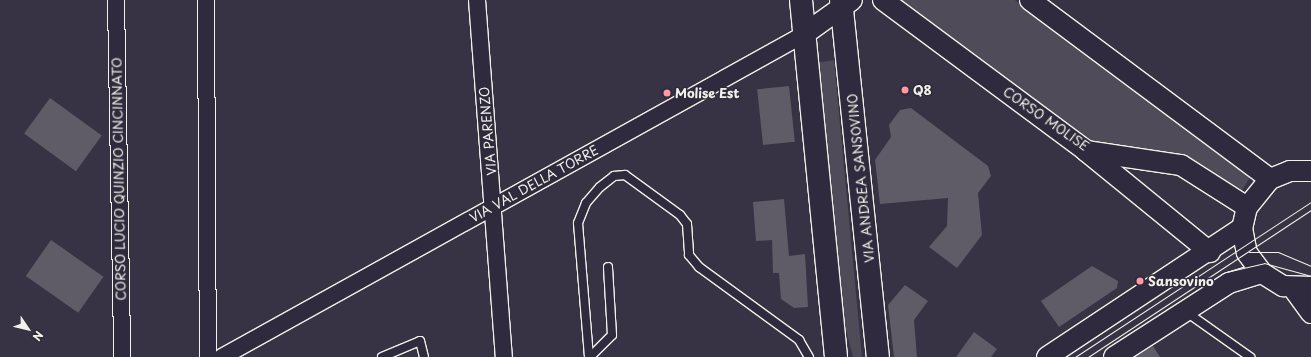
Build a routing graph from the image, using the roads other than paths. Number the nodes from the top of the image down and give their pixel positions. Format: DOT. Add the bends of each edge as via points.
graph roads {
  1 [pos="116,0"];
  2 [pos="206,0"];
  3 [pos="477,0"];
  4 [pos="800,0"];
  5 [pos="883,0"];
  6 [pos="1030,0"];
  7 [pos="845,2"];
  8 [pos="803,35"];
  9 [pos="1086,151"];
  10 [pos="1311,171"];
  11 [pos="1270,179"];
  12 [pos="494,206"];
  13 [pos="1247,207"];
  14 [pos="1242,228"];
  15 [pos="1210,252"];
  16 [pos="608,267"];
  17 [pos="1262,273"];
  18 [pos="1302,288"];
  19 [pos="1184,311"];
  20 [pos="1311,313"];
  21 [pos="122,357"];
  22 [pos="208,357"];
  23 [pos="222,357"];
  24 [pos="382,357"];
  25 [pos="424,357"];
  26 [pos="504,357"];
  27 [pos="589,357"];
  28 [pos="809,357"];
  29 [pos="836,357"];
  30 [pos="878,357"];
  31 [pos="1047,357"];
  32 [pos="1114,357"];
  33 [pos="1250,357"];
  1 -- 21 [label="street, CORSO LUCIO QUINZIO CINCINNATO"];
  2 -- 22 [label="street"];
  3 -- 12 [label="street, VIA PARENZO"];
  4 -- 8 [label="main road"];
  5 -- 9 [label="street, CORSO MOLISE"];
  6 -- 11 [label="street"];
  7 -- 8 [label="street, VIA VAL DELLA TORRE"];
  7 -- 30 [label="main road, VIA ANDREA SANSOVINO"];
  8 -- 12 [label="street, VIA VAL DELLA TORRE"];
  8 -- 29 [label="main road"];
  9 -- 13 [label="street, CORSO MOLISE" via="1181,165"];
  9 -- 15 [label="street"];
  10 -- 11 [label="street" via="1290,171"];
  11 -- 13 [label="street"];
  12 -- 23 [label="street, VIA VAL DELLA TORRE"];
  12 -- 26 [label="street, VIA PARENZO"];
  13 -- 14 [label="street"];
  14 -- 15 [label="street"];
  14 -- 17 [label="street" via="1247,253"];
  15 -- 31 [label="street"];
  16 -- 27 [label="lane" via="612,335"];
  17 -- 18 [label="street" via="1278,284"];
  17 -- 19 [label="street" via="1229,283"];
  18 -- 20 [label="street"];
  19 -- 32 [label="street"];
  19 -- 33 [label="lane"];
  24 -- 25 [label="lane" via="420,340"];
  27 -- 28 [label="lane" via="578,222 586,202 600,187 614,176 625,175 680,215 687,224 689,255 699,267 799,340"];
}
